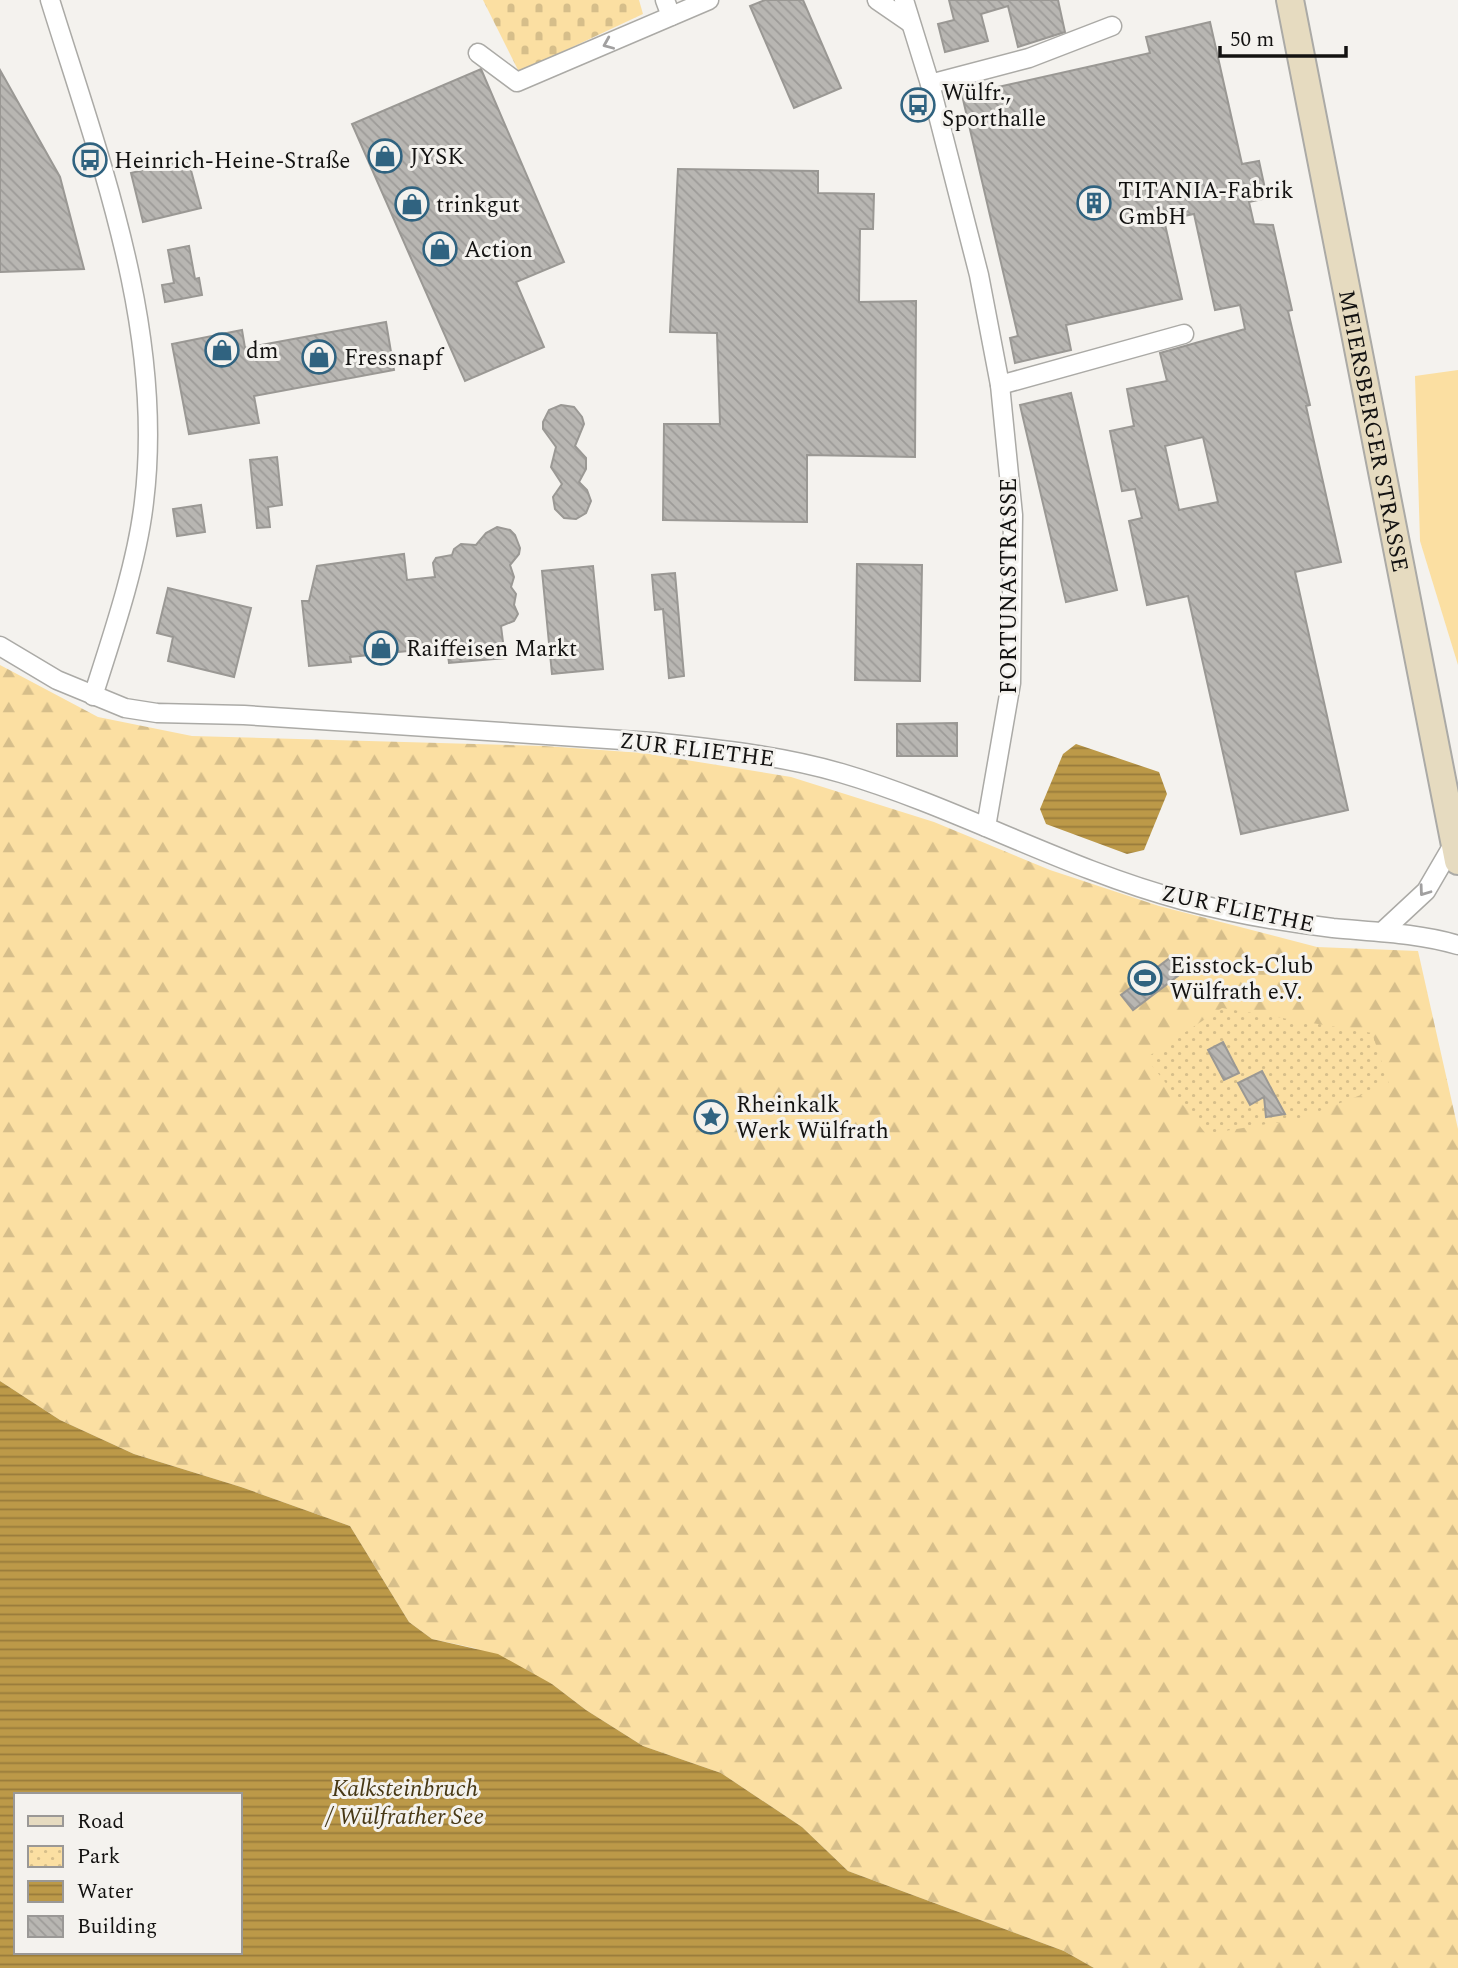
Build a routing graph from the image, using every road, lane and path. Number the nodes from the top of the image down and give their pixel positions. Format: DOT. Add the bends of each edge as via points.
graph roads {
  1 [pos="50,0"];
  2 [pos="709,0"];
  3 [pos="877,0"];
  4 [pos="904,0"];
  5 [pos="1290,0"];
  6 [pos="668,8"];
  7 [pos="909,22"];
  8 [pos="1112,26"];
  9 [pos="478,53"];
  10 [pos="930,85"];
  11 [pos="1184,334"];
  12 [pos="1000,385"];
  13 [pos="0,646"];
  14 [pos="93,696"];
  15 [pos="986,827"];
  16 [pos="1456,852"];
  17 [pos="1383,931"];
  18 [pos="1458,945"];
  1 -- 14 [label="street" via="125,258 148,397 144,503"];
  2 -- 6 [label="street"];
  3 -- 7 [label="street"];
  4 -- 7 [label="street, FORTUNASTRASSE"];
  5 -- 16 [label="main road, MEIERSBERGER STRASSE"];
  6 -- 9 [label="street, one-way" via="517,82"];
  7 -- 10 [label="street, FORTUNASTRASSE"];
  8 -- 10 [label="street" via="1029,58"];
  10 -- 12 [label="street, FORTUNASTRASSE" via="979,275"];
  11 -- 12 [label="street"];
  12 -- 15 [label="street, FORTUNASTRASSE" via="1013,515 1011,683"];
  13 -- 14 [label="street, ZUR FLIETHE"];
  14 -- 15 [label="street, ZUR FLIETHE" via="125,709 157,713 299,718 720,749 840,773"];
  15 -- 17 [label="street, ZUR FLIETHE" via="1183,900 1270,919"];
  16 -- 17 [label="street, one-way" via="1426,891"];
  17 -- 18 [label="street, ZUR FLIETHE"];
}
